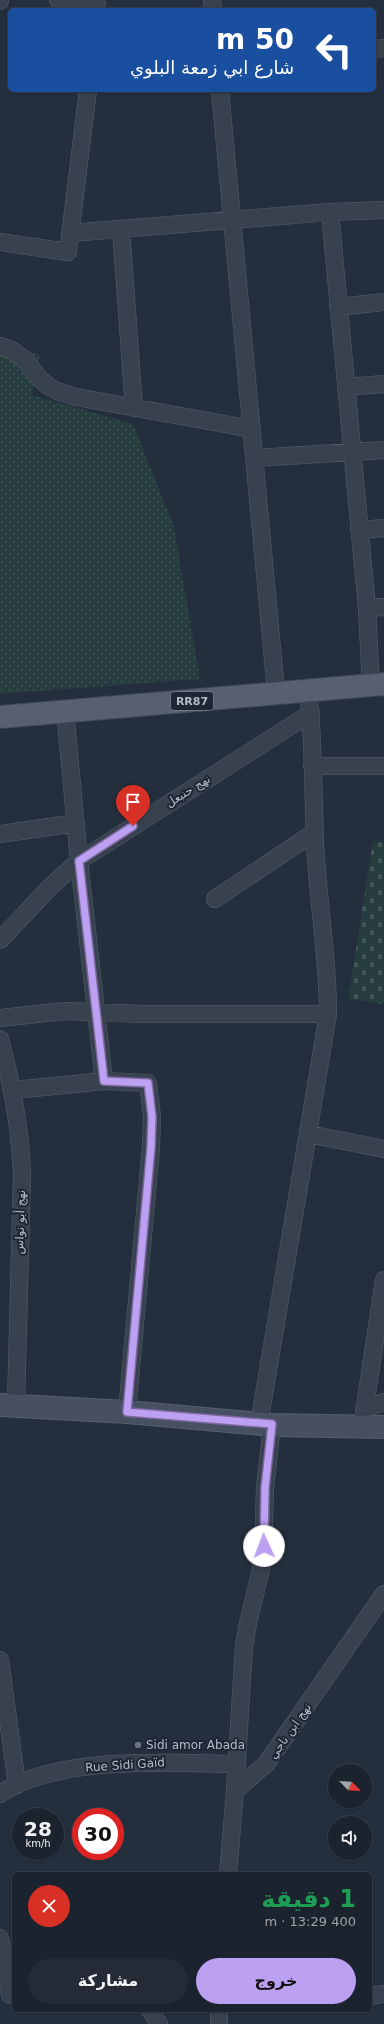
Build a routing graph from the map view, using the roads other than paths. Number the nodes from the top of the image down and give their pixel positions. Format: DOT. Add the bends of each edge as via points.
graph roads {
  1 [pos="58,0"];
  2 [pos="97,5"];
  3 [pos="88,92"];
  4 [pos="220,92"];
  5 [pos="384,210"];
  6 [pos="330,212"];
  7 [pos="231,219"];
  8 [pos="121,229"];
  9 [pos="70,233"];
  10 [pos="0,242"];
  11 [pos="384,302"];
  12 [pos="338,307"];
  13 [pos="0,346"];
  14 [pos="384,384"];
  15 [pos="346,387"];
  16 [pos="134,408"];
  17 [pos="252,430"];
  18 [pos="384,450"];
  19 [pos="351,453"];
  20 [pos="255,458"];
  21 [pos="384,528"];
  22 [pos="359,530"];
  23 [pos="384,607"];
  24 [pos="367,608"];
  25 [pos="378,684"];
  26 [pos="308,690"];
  27 [pos="276,692"];
  28 [pos="65,710"];
  29 [pos="311,713"];
  30 [pos="0,717"];
  31 [pos="312,766"];
  32 [pos="384,766"];
  33 [pos="76,823"];
  34 [pos="315,832"];
  35 [pos="0,834"];
  36 [pos="79,861"];
  37 [pos="216,899"];
  38 [pos="0,940"];
  39 [pos="96,1013"];
  40 [pos="328,1014"];
  41 [pos="0,1018"];
  42 [pos="0,1039"];
  43 [pos="104,1081"];
  44 [pos="14,1090"];
  45 [pos="308,1134"];
  46 [pos="384,1149"];
  47 [pos="384,1280"];
  48 [pos="384,1402"];
  49 [pos="8,1406"];
  50 [pos="127,1412"];
  51 [pos="363,1418"];
  52 [pos="265,1424"];
  53 [pos="384,1427"];
  54 [pos="384,1594"];
  55 [pos="0,1660"];
  56 [pos="236,1764"];
  57 [pos="17,1785"];
  58 [pos="235,1791"];
  59 [pos="0,1794"];
  60 [pos="228,1872"];
  61 [pos="0,1938"];
  62 [pos="384,1994"];
  63 [pos="8,1995"];
  64 [pos="372,1996"];
  65 [pos="151,2012"];
  66 [pos="219,2012"];
  67 [pos="159,2024"];
  68 [pos="219,2024"];
  1 -- 2 [label="street"];
  3 -- 9 [label="street"];
  4 -- 7 [label="street"];
  5 -- 6 [label="street"];
  6 -- 7 [label="street"];
  6 -- 12 [label="street"];
  7 -- 8 [label="street"];
  7 -- 17 [label="street"];
  8 -- 9 [label="street"];
  8 -- 16 [label="street"];
  9 -- 10 [label="street" via="68,252"];
  11 -- 12 [label="street"];
  12 -- 15 [label="street"];
  13 -- 16 [label="street" via="25,360 39,378 57,391"];
  14 -- 15 [label="street"];
  15 -- 19 [label="street"];
  16 -- 17 [label="street"];
  17 -- 20 [label="street"];
  18 -- 19 [label="street"];
  19 -- 20 [label="street"];
  19 -- 22 [label="street"];
  20 -- 27 [label="street"];
  21 -- 22 [label="street"];
  22 -- 24 [label="street"];
  23 -- 24 [label="street"];
  24 -- 25 [label="street"];
  25 -- 26 [label="main road, RR87"];
  26 -- 27 [label="main road, RR87"];
  26 -- 29 [label="street"];
  27 -- 28 [label="main road, RR87"];
  28 -- 30 [label="main road, RR87"];
  28 -- 33 [label="street"];
  29 -- 31 [label="street"];
  29 -- 36 [label="street, نهج حنبعل"];
  31 -- 32 [label="street"];
  31 -- 34 [label="street"];
  33 -- 35 [label="street"];
  33 -- 36 [label="street"];
  34 -- 37 [label="street"];
  34 -- 40 [label="street" via="328,976"];
  36 -- 38 [label="street, نهج حنبعل" via="51,886"];
  36 -- 39 [label="street"];
  39 -- 40 [label="street"];
  39 -- 41 [label="street" via="65,1011"];
  39 -- 43 [label="street"];
  40 -- 45 [label="street"];
  42 -- 44 [label="street, نهج أبو نواس"];
  43 -- 44 [label="street"];
  43 -- 50 [label="street" via="148,1083 152,1117 147,1203"];
  44 -- 49 [label="street, نهج أبو نواس" via="21,1136 22,1172"];
  45 -- 46 [label="street"];
  45 -- 52 [label="street"];
  47 -- 51 [label="street"];
  48 -- 51 [label="street"];
  49 -- 50 [label="main road"];
  50 -- 52 [label="main road"];
  51 -- 52 [label="main road"];
  51 -- 53 [label="main road"];
  52 -- 56 [label="street" via="263,1561 244,1647"];
  54 -- 58 [label="street, نهج ابن ناجي" via="266,1764"];
  55 -- 57 [label="street"];
  56 -- 57 [label="street, Rue Sidi Gaïd" via="118,1764 40,1776"];
  56 -- 58 [label="street"];
  57 -- 59 [label="street, Rue Sidi Gaïd"];
  58 -- 60 [label="street"];
  61 -- 63 [label="street"];
  62 -- 64 [label="street"];
  65 -- 67 [label="street"];
  66 -- 68 [label="street"];
}
